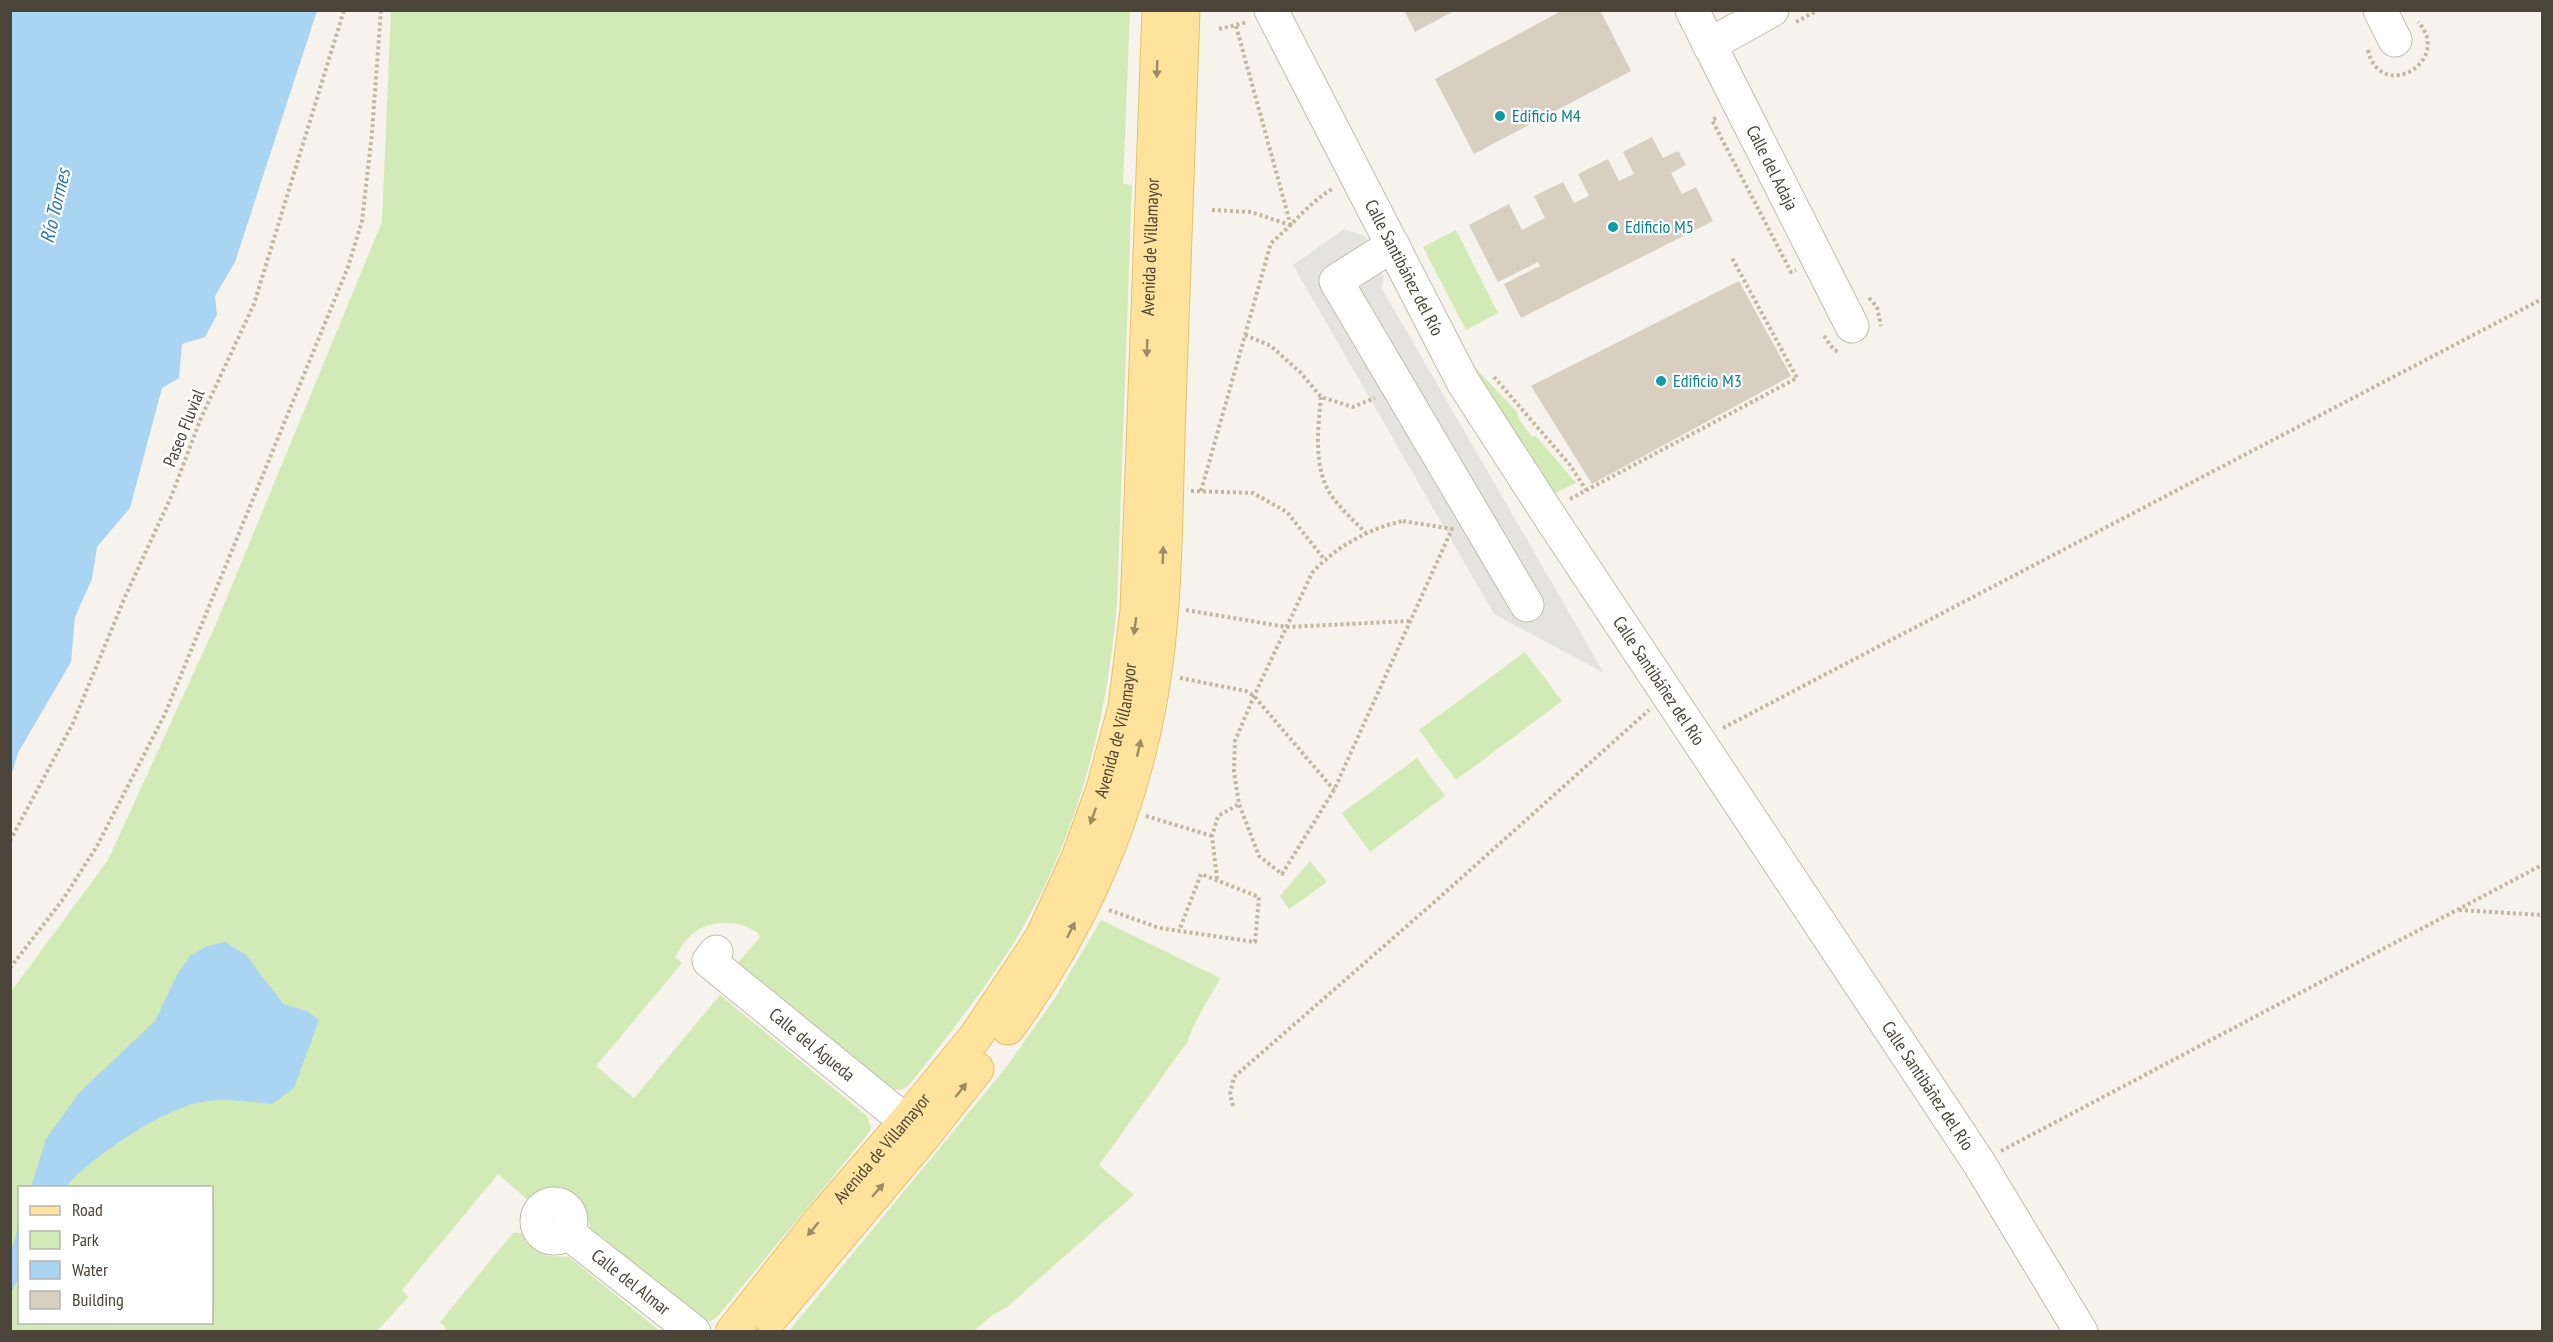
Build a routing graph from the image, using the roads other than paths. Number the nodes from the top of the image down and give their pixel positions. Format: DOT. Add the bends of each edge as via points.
graph roads {
  1 [pos="1159,10"];
  2 [pos="1183,10"];
  3 [pos="1692,10"];
  4 [pos="1772,10"];
  5 [pos="2380,10"];
  6 [pos="1264,14"];
  7 [pos="2395,40"];
  8 [pos="1709,45"];
  9 [pos="1392,245"];
  10 [pos="1852,326"];
  11 [pos="1527,605"];
  12 [pos="716,952"];
  13 [pos="915,1129"];
  14 [pos="567,1232"];
  15 [pos="694,1332"];
  16 [pos="732,1332"];
  17 [pos="760,1332"];
  18 [pos="2081,1332"];
  1 -- 13 [label="main road, Avenida de Villamayor, one-way" via="1137,611 1125,707 1081,849 1042,937"];
  13 -- 2 [label="main road, Avenida de Villamayor, one-way" via="986,1058 1066,940 1102,863 1130,789 1147,716 1161,605"];
  3 -- 8 [label="street, Calle del Adaja"];
  4 -- 8 [label="street"];
  5 -- 7 [label="street"];
  6 -- 9 [label="street, Calle Santibáñez del Río"];
  8 -- 10 [label="street, Calle del Adaja"];
  9 -- 11 [label="street" via="1336,280"];
  9 -- 18 [label="street, Calle Santibáñez del Río" via="1463,382 1979,1163"];
  12 -- 13 [label="street, Calle del Águeda" via="709,961"];
  13 -- 16 [label="main road, Avenida de Villamayor, one-way" via="819,1222"];
  17 -- 13 [label="main road, Avenida de Villamayor, one-way"];
  14 -- 15 [label="street, Calle del Almar"];
}
